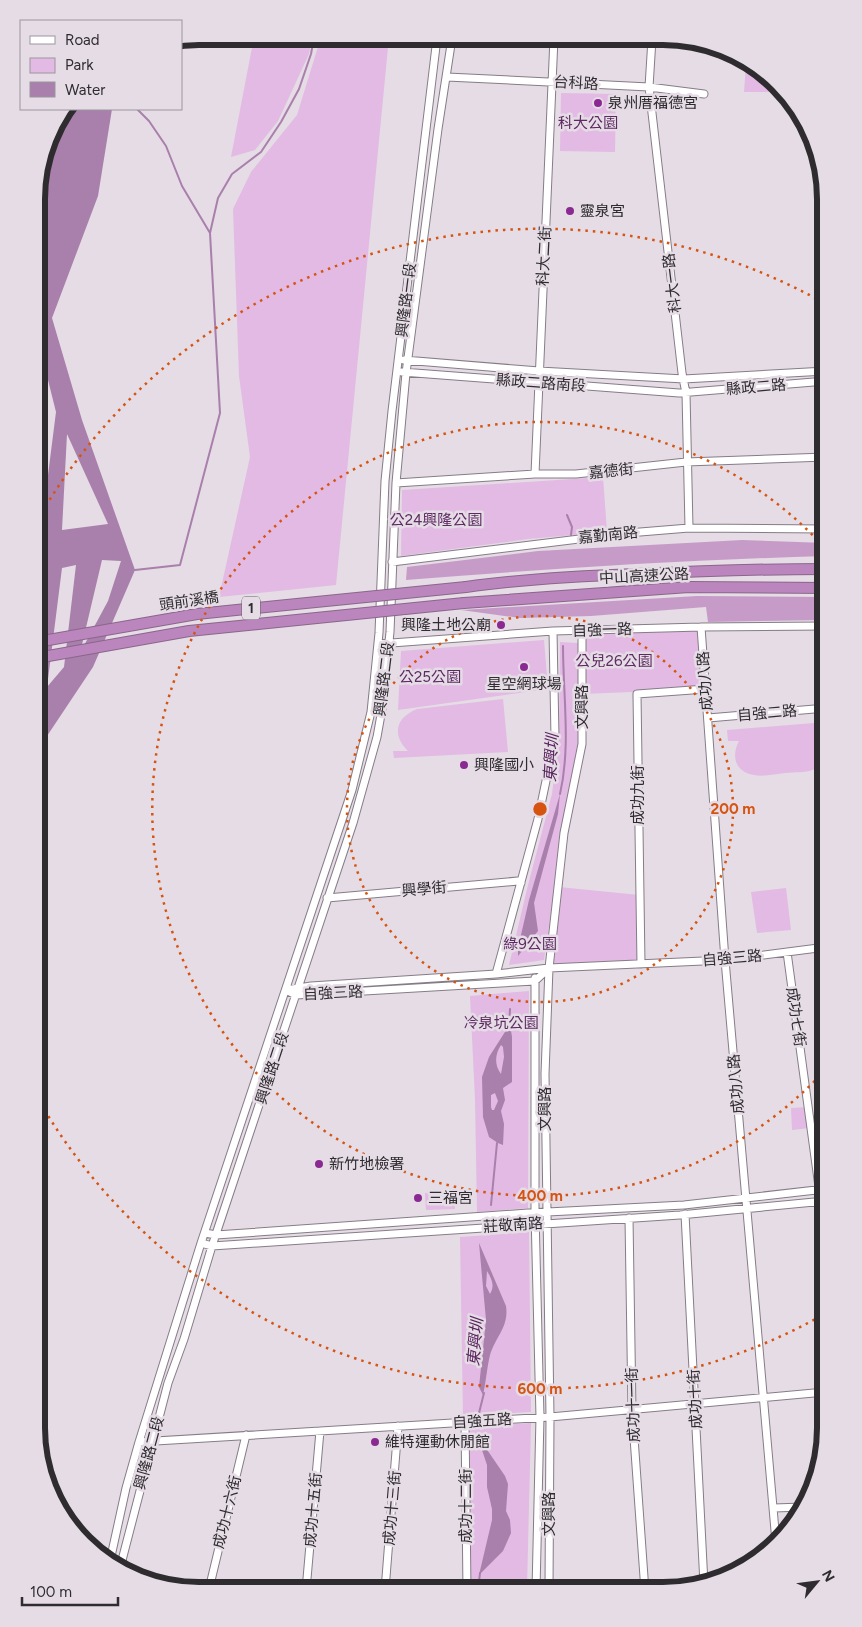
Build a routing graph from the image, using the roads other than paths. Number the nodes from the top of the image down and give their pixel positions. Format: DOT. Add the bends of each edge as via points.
graph roads {
  1 [pos="436,45"];
  2 [pos="451,45"];
  3 [pos="554,45"];
  4 [pos="652,45"];
  5 [pos="447,78"];
  6 [pos="552,82"];
  7 [pos="649,87"];
  8 [pos="704,94"];
  9 [pos="399,359"];
  10 [pos="408,360"];
  11 [pos="539,371"];
  12 [pos="397,372"];
  13 [pos="406,372"];
  14 [pos="817,372"];
  15 [pos="684,379"];
  16 [pos="817,382"];
  17 [pos="539,384"];
  18 [pos="686,393"];
  19 [pos="817,457"];
  20 [pos="686,462"];
  21 [pos="534,474"];
  22 [pos="396,483"];
  23 [pos="689,528"];
  24 [pos="817,529"];
  25 [pos="381,562"];
  26 [pos="392,562"];
  27 [pos="817,568"];
  28 [pos="466,587"];
  29 [pos="817,588"];
  30 [pos="464,603"];
  31 [pos="817,626"];
  32 [pos="701,627"];
  33 [pos="582,630"];
  34 [pos="553,631"];
  35 [pos="45,641"];
  36 [pos="389,643"];
  37 [pos="378,644"];
  38 [pos="45,657"];
  39 [pos="706,689"];
  40 [pos="817,709"];
  41 [pos="708,718"];
  42 [pos="521,883"];
  43 [pos="327,898"];
  44 [pos="817,949"];
  45 [pos="787,952"];
  46 [pos="725,960"];
  47 [pos="641,964"];
  48 [pos="549,968"];
  49 [pos="535,970"];
  50 [pos="496,974"];
  51 [pos="535,981"];
  52 [pos="298,987"];
  53 [pos="286,990"];
  54 [pos="296,995"];
  55 [pos="817,1150"];
  56 [pos="817,1190"];
  57 [pos="746,1198"];
  58 [pos="817,1203"];
  59 [pos="747,1209"];
  60 [pos="535,1213"];
  61 [pos="546,1213"];
  62 [pos="685,1214"];
  63 [pos="629,1218"];
  64 [pos="546,1223"];
  65 [pos="535,1224"];
  66 [pos="205,1233"];
  67 [pos="216,1236"];
  68 [pos="201,1243"];
  69 [pos="212,1246"];
  70 [pos="817,1393"];
  71 [pos="763,1398"];
  72 [pos="696,1404"];
  73 [pos="632,1410"];
  74 [pos="540,1417"];
  75 [pos="550,1417"];
  76 [pos="465,1422"];
  77 [pos="398,1426"];
  78 [pos="320,1431"];
  79 [pos="246,1435"];
  80 [pos="139,1442"];
  81 [pos="151,1442"];
  82 [pos="795,1507"];
  83 [pos="774,1508"];
  84 [pos="775,1533"];
  85 [pos="112,1554"];
  86 [pos="122,1561"];
  87 [pos="704,1577"];
  88 [pos="211,1582"];
  89 [pos="307,1582"];
  90 [pos="386,1582"];
  91 [pos="467,1582"];
  92 [pos="536,1582"];
  93 [pos="549,1582"];
  94 [pos="645,1582"];
  1 -- 9 [label="street, 興隆路一段"];
  2 -- 5 [label="street, 興隆路一段"];
  3 -- 6 [label="street, 科大二街"];
  4 -- 7 [label="street, 科大一路"];
  5 -- 6 [label="street, 台科路"];
  5 -- 10 [label="street, 興隆路一段"];
  6 -- 7 [label="street, 台科路"];
  6 -- 11 [label="street, 科大二街"];
  7 -- 8 [label="street, 台科路"];
  7 -- 15 [label="street, 科大一路"];
  9 -- 10 [label="street, 縣政二路南段"];
  9 -- 12 [label="street, 興隆路一段"];
  10 -- 11 [label="street, 縣政二路南段"];
  10 -- 13 [label="street, 興隆路一段"];
  11 -- 15 [label="street, 縣政二路南段"];
  11 -- 17 [label="street, 科大二街"];
  12 -- 13 [label="street, 縣政二路南段"];
  12 -- 25 [label="street, 興隆路一段" via="385,481"];
  13 -- 17 [label="street, 縣政二路南段"];
  13 -- 22 [label="street, 興隆路一段"];
  14 -- 15 [label="street, 縣政二路南段"];
  15 -- 18 [label="street, 科大一路"];
  16 -- 18 [label="street, 縣政二路"];
  17 -- 18 [label="street, 縣政二路南段"];
  17 -- 21 [label="street, 科大二街"];
  18 -- 20 [label="street, 科大一路"];
  19 -- 20 [label="street, 嘉德街"];
  20 -- 21 [label="street, 嘉德街" via="605,472"];
  20 -- 23 [label="street, 科大一路"];
  21 -- 22 [label="street, 嘉德街"];
  22 -- 26 [label="street, 興隆路一段"];
  23 -- 24 [label="street, 嘉勤南路"];
  23 -- 26 [label="street, 嘉勤南路" via="618,533"];
  25 -- 37 [label="street, 興隆路二段"];
  26 -- 36 [label="street, 興隆路二段"];
  27 -- 28 [label="highway, 中山高速公路 / 1" via="560,577"];
  28 -- 35 [label="highway, 頭前溪橋 / 1, bridge" via="197,614"];
  29 -- 30 [label="highway, 中山高速公路 / 1" via="688,588"];
  30 -- 38 [label="highway, 頭前溪橋 / 1, bridge" via="189,630"];
  31 -- 32 [label="street, 自強一路"];
  32 -- 33 [label="street, 自強一路"];
  32 -- 39 [label="street, 成功八路"];
  33 -- 34 [label="street, 自強一路"];
  33 -- 48 [label="street, 文興路" via="582,744 564,833"];
  34 -- 36 [label="street, 自強一路"];
  34 -- 42 [label="street, 文興路" via="555,738"];
  36 -- 37 [label="street, 自強一路"];
  36 -- 43 [label="street, 興隆路二段" via="376,736 353,823"];
  37 -- 53 [label="street, 興隆路二段" via="371,712 352,790"];
  39 -- 41 [label="street, 成功八路"];
  39 -- 47 [label="street, 成功九街" via="637,694"];
  40 -- 41 [label="street, 自強二路"];
  41 -- 46 [label="street, 成功八路"];
  42 -- 43 [label="street, 興學街"];
  42 -- 50 [label="street, 文興路"];
  43 -- 52 [label="street, 興隆路二段"];
  44 -- 45 [label="street, 自強三路"];
  45 -- 46 [label="street, 自強三路"];
  45 -- 55 [label="street, 成功七街"];
  46 -- 47 [label="street, 自強三路"];
  46 -- 57 [label="street, 成功八路"];
  47 -- 48 [label="street, 自強三路"];
  48 -- 49 [label="street, 自強三路"];
  48 -- 51 [label="street"];
  48 -- 61 [label="street, 文興路" via="545,1074"];
  49 -- 50 [label="street, 自強三路"];
  49 -- 51 [label="street, 文興路"];
  50 -- 52 [label="street, 自強三路"];
  51 -- 54 [label="street, 自強三路"];
  51 -- 60 [label="street, 文興路"];
  52 -- 53 [label="street, 自強三路"];
  52 -- 54 [label="street, 興隆路二段"];
  53 -- 54 [label="street, 自強三路"];
  53 -- 66 [label="street, 興隆路二段"];
  54 -- 67 [label="street, 興隆路二段"];
  56 -- 57 [label="street, 莊敬南路"];
  57 -- 59 [label="street, 成功八路"];
  57 -- 61 [label="street, 莊敬南路"];
  58 -- 59 [label="street, 莊敬南路"];
  59 -- 62 [label="street, 莊敬南路"];
  59 -- 71 [label="street, 成功八路"];
  60 -- 61 [label="street, 莊敬南路"];
  60 -- 65 [label="street, 文興路"];
  60 -- 67 [label="street, 莊敬南路"];
  61 -- 64 [label="street, 文興路"];
  62 -- 63 [label="street, 莊敬南路"];
  62 -- 72 [label="street, 成功十街"];
  63 -- 64 [label="street, 莊敬南路"];
  63 -- 73 [label="street, 成功十一街"];
  64 -- 65 [label="street, 莊敬南路"];
  64 -- 75 [label="street, 文興路"];
  65 -- 69 [label="street, 莊敬南路"];
  65 -- 74 [label="street, 文興路"];
  66 -- 67 [label="street, 莊敬南路"];
  66 -- 68 [label="street, 興隆路二段"];
  67 -- 69 [label="street, 興隆路二段"];
  68 -- 69 [label="street, 莊敬南路"];
  68 -- 80 [label="street, 興隆路二段"];
  69 -- 81 [label="street, 興隆路二段"];
  70 -- 71 [label="street, 自強五路"];
  71 -- 72 [label="street, 自強五路"];
  71 -- 83 [label="street, 成功八路"];
  72 -- 73 [label="street, 自強五路"];
  72 -- 87 [label="street, 成功十街"];
  73 -- 75 [label="street, 自強五路"];
  73 -- 94 [label="street, 成功十一街"];
  74 -- 75 [label="street, 自強五路"];
  74 -- 76 [label="street, 自強五路"];
  74 -- 92 [label="street, 文興路"];
  75 -- 93 [label="street, 文興路"];
  76 -- 77 [label="street, 自強五路"];
  76 -- 91 [label="street, 成功十二街"];
  77 -- 78 [label="street, 自強五路"];
  77 -- 90 [label="street, 成功十三街"];
  78 -- 79 [label="street, 自強五路"];
  78 -- 89 [label="street, 成功十五街"];
  79 -- 81 [label="street, 自強五路"];
  79 -- 88 [label="street, 成功十六街"];
  80 -- 81 [label="street, 自強五路"];
  80 -- 85 [label="street, 興隆路二段"];
  81 -- 86 [label="street, 興隆路二段"];
  82 -- 83 [label="street"];
  83 -- 84 [label="street, 成功八路"];
}
